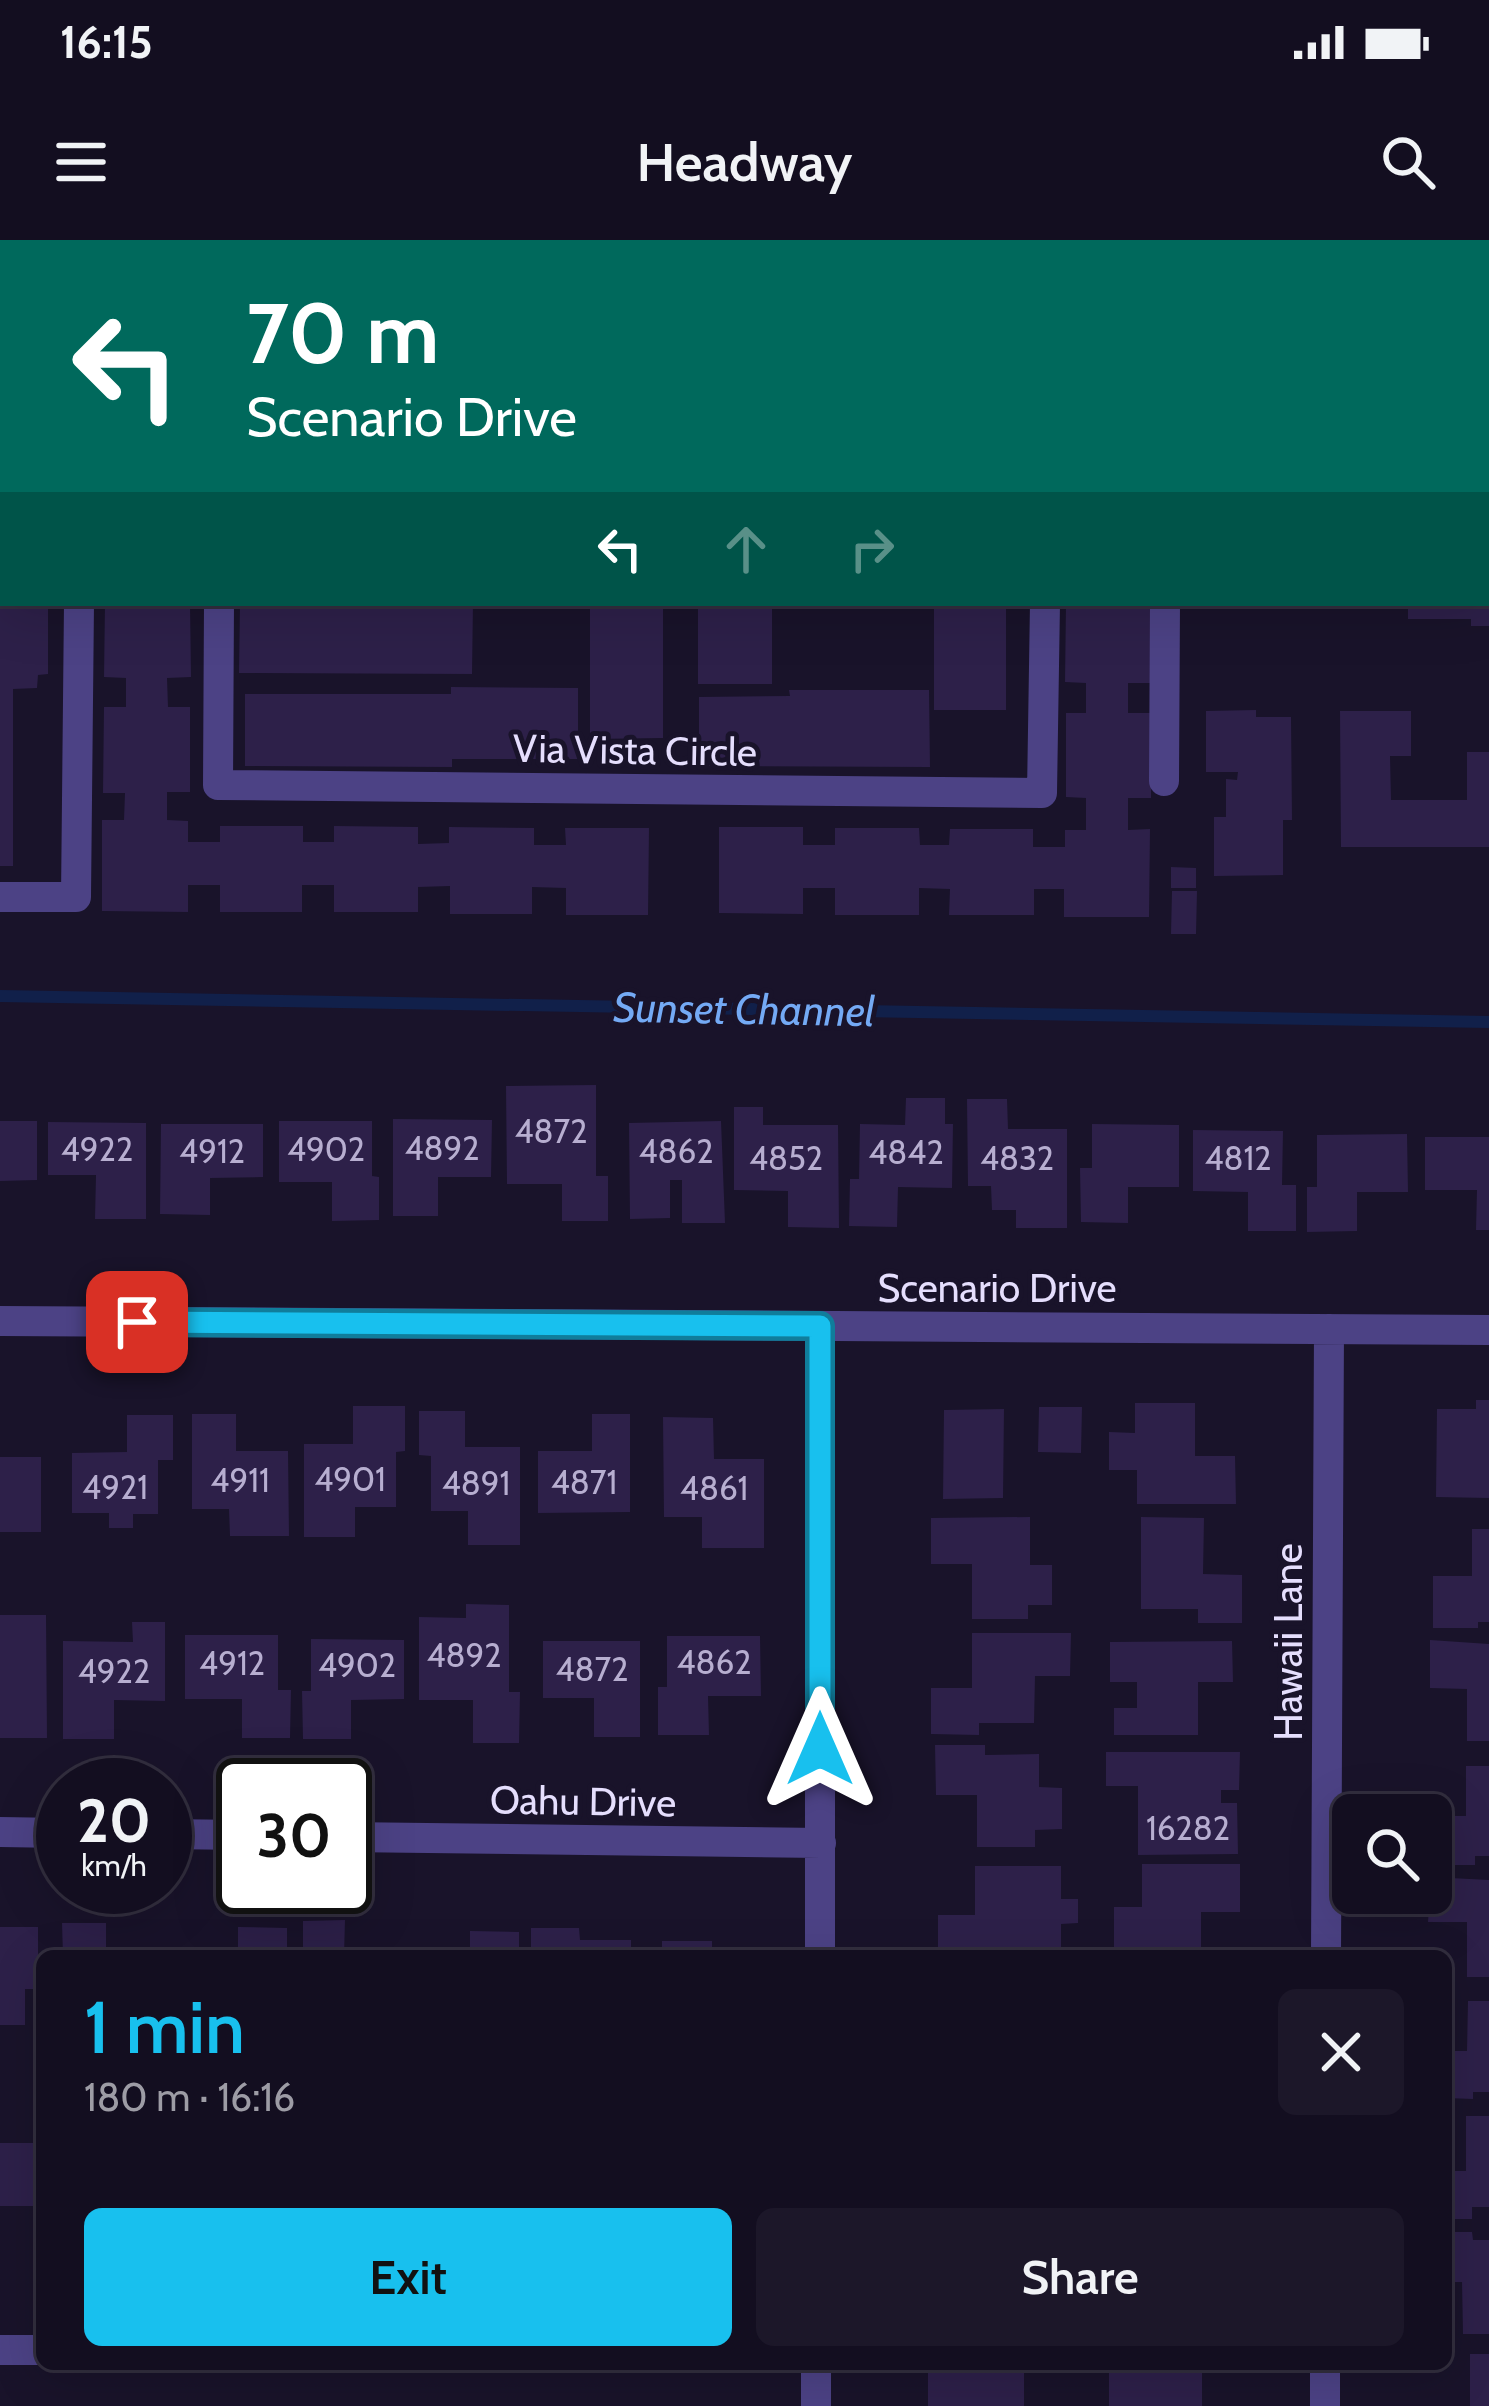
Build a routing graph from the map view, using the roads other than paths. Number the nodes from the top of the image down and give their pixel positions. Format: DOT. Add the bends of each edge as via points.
graph roads {
  1 [pos="79,606"];
  2 [pos="219,606"];
  3 [pos="1045,606"];
  4 [pos="1165,606"];
  5 [pos="1164,781"];
  6 [pos="0,897"];
  7 [pos="0,1321"];
  8 [pos="820,1326"];
  9 [pos="1329,1329"];
  10 [pos="1489,1330"];
  11 [pos="0,1832"];
  12 [pos="36,1833"];
  13 [pos="372,1837"];
  14 [pos="820,1843"];
  15 [pos="820,1950"];
  16 [pos="1326,1950"];
  17 [pos="0,2350"];
  18 [pos="36,2350"];
  19 [pos="816,2370"];
  20 [pos="1325,2370"];
  21 [pos="816,2406"];
  22 [pos="1324,2406"];
  1 -- 6 [label="street" via="76,897"];
  2 -- 3 [label="street, Via Vista Circle" via="218,784 1042,793"];
  4 -- 5 [label="street"];
  7 -- 8 [label="street, Scenario Drive"];
  8 -- 9 [label="street, Scenario Drive"];
  8 -- 14 [label="street"];
  9 -- 10 [label="street, Scenario Drive"];
  9 -- 16 [label="street, Hawaii Lane"];
  11 -- 12 [label="street"];
  13 -- 14 [label="street, Oahu Drive"];
  14 -- 15 [label="street"];
  17 -- 18 [label="street"];
  19 -- 21 [label="street"];
  20 -- 22 [label="street"];
}
